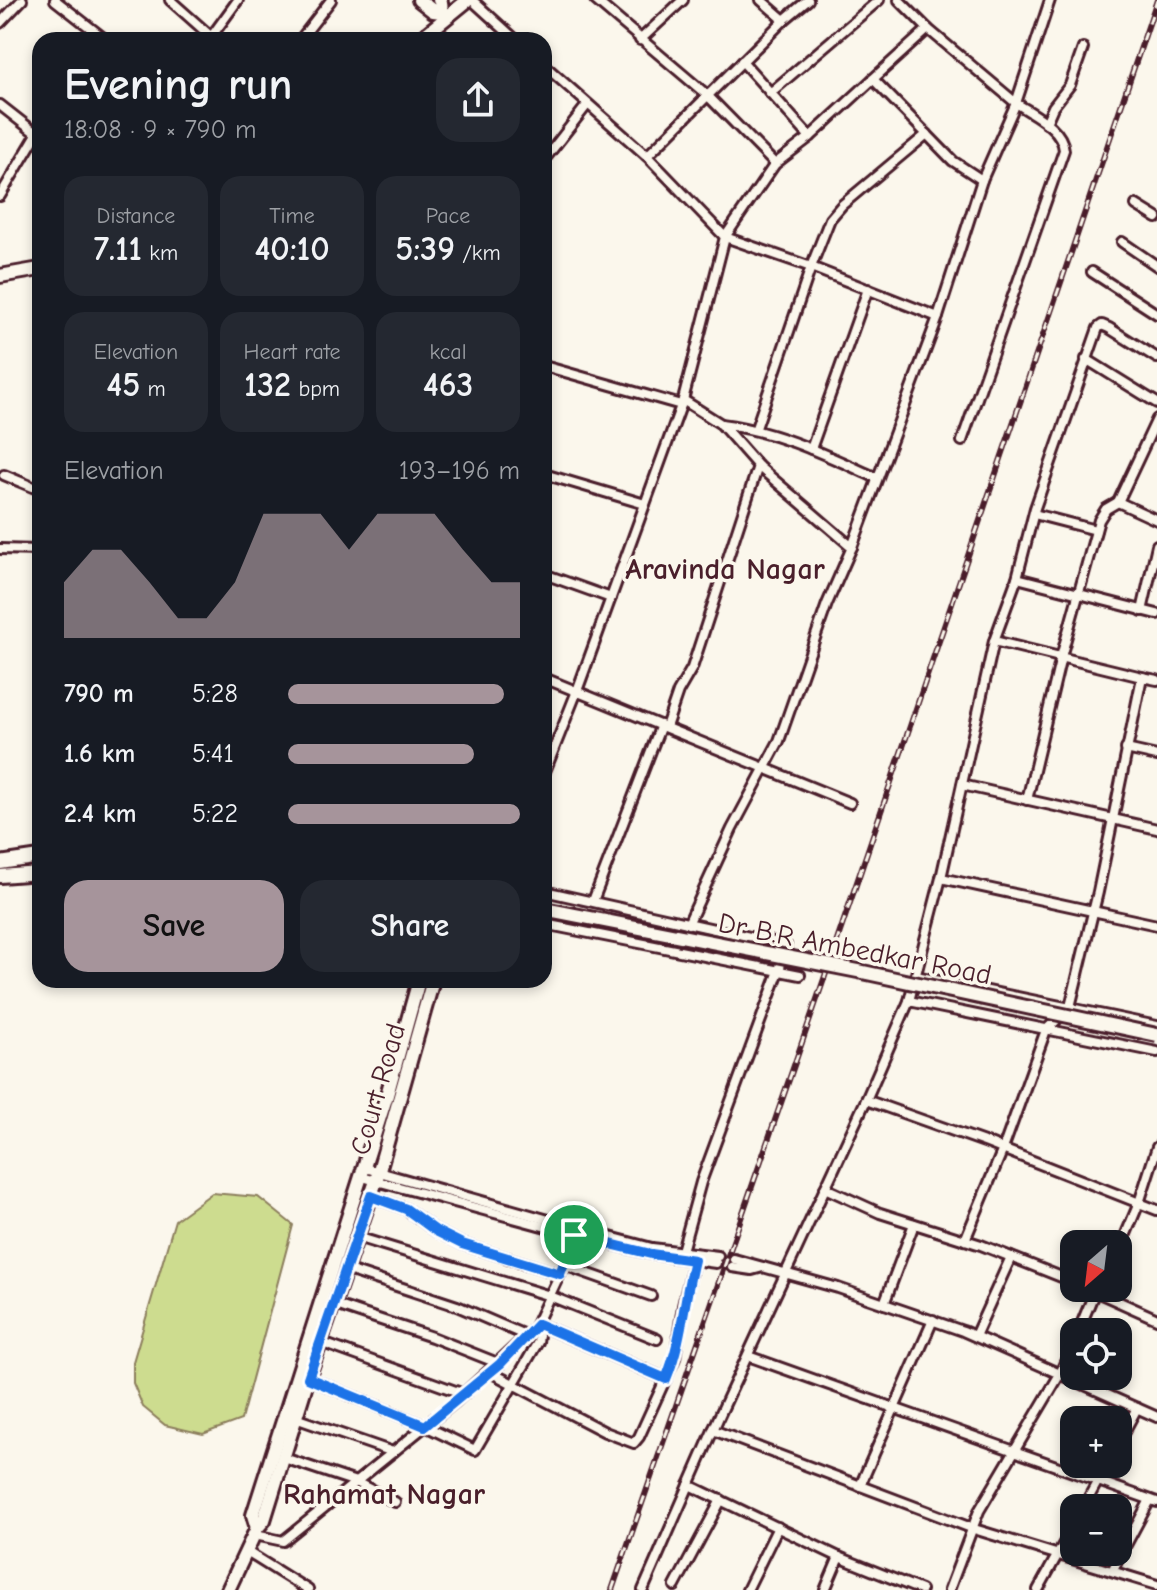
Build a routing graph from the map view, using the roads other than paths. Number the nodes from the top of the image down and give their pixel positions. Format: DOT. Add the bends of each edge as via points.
graph roads {
  1 [pos="22,0"];
  2 [pos="55,0"];
  3 [pos="170,0"];
  4 [pos="238,0"];
  5 [pos="331,0"];
  6 [pos="419,0"];
  7 [pos="470,0"];
  8 [pos="595,0"];
  9 [pos="683,0"];
  10 [pos="761,0"];
  11 [pos="808,0"];
  12 [pos="879,0"];
  13 [pos="899,0"];
  14 [pos="1050,0"];
  15 [pos="606,4"];
  16 [pos="443,10"];
  17 [pos="784,20"];
  18 [pos="0,23"];
  19 [pos="928,29"];
  20 [pos="96,32"];
  21 [pos="206,32"];
  22 [pos="217,32"];
  23 [pos="306,32"];
  24 [pos="430,32"];
  25 [pos="507,32"];
  26 [pos="640,40"];
  27 [pos="1083,48"];
  28 [pos="742,61"];
  29 [pos="552,72"];
  30 [pos="873,79"];
  31 [pos="770,93"];
  32 [pos="707,95"];
  33 [pos="1016,103"];
  34 [pos="0,105"];
  35 [pos="587,105"];
  36 [pos="1046,123"];
  37 [pos="32,128"];
  38 [pos="927,134"];
  39 [pos="810,137"];
  40 [pos="32,142"];
  41 [pos="552,150"];
  42 [pos="647,156"];
  43 [pos="775,164"];
  44 [pos="982,180"];
  45 [pos="0,196"];
  46 [pos="1136,205"];
  47 [pos="1157,218"];
  48 [pos="725,237"];
  49 [pos="1122,242"];
  50 [pos="1157,266"];
  51 [pos="811,267"];
  52 [pos="32,272"];
  53 [pos="1092,272"];
  54 [pos="0,276"];
  55 [pos="868,289"];
  56 [pos="1157,314"];
  57 [pos="938,317"];
  58 [pos="1157,358"];
  59 [pos="1086,359"];
  60 [pos="552,368"];
  61 [pos="682,402"];
  62 [pos="1157,403"];
  63 [pos="1157,419"];
  64 [pos="721,424"];
  65 [pos="756,428"];
  66 [pos="962,441"];
  67 [pos="811,449"];
  68 [pos="758,466"];
  69 [pos="4,475"];
  70 [pos="552,476"];
  71 [pos="877,478"];
  72 [pos="32,487"];
  73 [pos="1118,502"];
  74 [pos="645,504"];
  75 [pos="1034,514"];
  76 [pos="1157,520"];
  77 [pos="1096,530"];
  78 [pos="1157,545"];
  79 [pos="852,547"];
  80 [pos="0,549"];
  81 [pos="32,550"];
  82 [pos="552,577"];
  83 [pos="1017,578"];
  84 [pos="1078,595"];
  85 [pos="611,598"];
  86 [pos="1142,611"];
  87 [pos="1157,614"];
  88 [pos="994,641"];
  89 [pos="1061,657"];
  90 [pos="1142,677"];
  91 [pos="1157,680"];
  92 [pos="552,681"];
  93 [pos="577,691"];
  94 [pos="664,726"];
  95 [pos="1126,749"];
  96 [pos="552,754"];
  97 [pos="1157,756"];
  98 [pos="765,768"];
  99 [pos="962,785"];
  100 [pos="1027,800"];
  101 [pos="850,803"];
  102 [pos="1112,820"];
  103 [pos="1157,829"];
  104 [pos="32,858"];
  105 [pos="0,863"];
  106 [pos="32,874"];
  107 [pos="0,876"];
  108 [pos="941,878"];
  109 [pos="552,893"];
  110 [pos="593,901"];
  111 [pos="552,911"];
  112 [pos="1093,911"];
  113 [pos="688,924"];
  114 [pos="1157,925"];
  115 [pos="552,926"];
  116 [pos="779,971"];
  117 [pos="800,975"];
  118 [pos="916,976"];
  119 [pos="417,988"];
  120 [pos="431,988"];
  121 [pos="909,1001"];
  122 [pos="1070,1007"];
  123 [pos="1157,1026"];
  124 [pos="1046,1030"];
  125 [pos="1157,1035"];
  126 [pos="1157,1052"];
  127 [pos="866,1100"];
  128 [pos="1157,1147"];
  129 [pos="1003,1149"];
  130 [pos="363,1172"];
  131 [pos="378,1177"];
  132 [pos="825,1188"];
  133 [pos="371,1196"];
  134 [pos="1139,1203"];
  135 [pos="1157,1210"];
  136 [pos="914,1224"];
  137 [pos="1128,1230"];
  138 [pos="575,1231"];
  139 [pos="357,1237"];
  140 [pos="965,1240"];
  141 [pos="682,1251"];
  142 [pos="1011,1257"];
  143 [pos="694,1260"];
  144 [pos="733,1263"];
  145 [pos="345,1269"];
  146 [pos="562,1270"];
  147 [pos="786,1274"];
  148 [pos="1060,1276"];
  149 [pos="550,1296"];
  150 [pos="651,1296"];
  151 [pos="1122,1302"];
  152 [pos="333,1304"];
  153 [pos="884,1304"];
  154 [pos="1157,1319"];
  155 [pos="933,1320"];
  156 [pos="536,1326"];
  157 [pos="527,1336"];
  158 [pos="975,1336"];
  159 [pos="657,1339"];
  160 [pos="320,1342"];
  161 [pos="748,1356"];
  162 [pos="500,1364"];
  163 [pos="490,1372"];
  164 [pos="1060,1374"];
  165 [pos="308,1378"];
  166 [pos="666,1379"];
  167 [pos="514,1384"];
  168 [pos="1096,1390"];
  169 [pos="464,1394"];
  170 [pos="1137,1408"];
  171 [pos="892,1409"];
  172 [pos="1132,1417"];
  173 [pos="1157,1417"];
  174 [pos="295,1418"];
  175 [pos="425,1426"];
  176 [pos="713,1430"];
  177 [pos="1013,1451"];
  178 [pos="393,1452"];
  179 [pos="284,1458"];
  180 [pos="1100,1478"];
  181 [pos="1098,1481"];
  182 [pos="356,1482"];
  183 [pos="689,1485"];
  184 [pos="860,1486"];
  185 [pos="1091,1494"];
  186 [pos="721,1500"];
  187 [pos="1153,1501"];
  188 [pos="395,1502"];
  189 [pos="778,1527"];
  190 [pos="971,1528"];
  191 [pos="256,1532"];
  192 [pos="1060,1551"];
  193 [pos="247,1552"];
  194 [pos="1058,1555"];
  195 [pos="839,1557"];
  196 [pos="1112,1571"];
  197 [pos="1157,1585"];
  198 [pos="675,1586"];
  199 [pos="906,1588"];
  200 [pos="228,1590"];
  201 [pos="308,1590"];
  202 [pos="643,1590"];
  203 [pos="747,1590"];
  204 [pos="825,1590"];
  205 [pos="921,1590"];
  206 [pos="949,1590"];
  207 [pos="1038,1590"];
  1 -- 18 [label="street"];
  2 -- 20 [label="street"];
  3 -- 21 [label="street"];
  4 -- 22 [label="street"];
  5 -- 23 [label="street"];
  6 -- 16 [label="street" via="433,11"];
  7 -- 16 [label="street"];
  7 -- 25 [label="street"];
  8 -- 15 [label="street"];
  9 -- 26 [label="street"];
  10 -- 17 [label="street"];
  11 -- 17 [label="street"];
  12 -- 31 [label="street"];
  13 -- 19 [label="street"];
  14 -- 33 [label="street"];
  15 -- 26 [label="street"];
  16 -- 24 [label="street"];
  17 -- 28 [label="street"];
  19 -- 30 [label="street"];
  19 -- 33 [label="street"];
  26 -- 32 [label="street"];
  27 -- 36 [label="street" via="1070,85"];
  28 -- 31 [label="street"];
  28 -- 32 [label="street"];
  29 -- 35 [label="street"];
  30 -- 38 [label="street"];
  30 -- 39 [label="street"];
  31 -- 39 [label="street"];
  32 -- 42 [label="street"];
  32 -- 43 [label="street"];
  33 -- 36 [label="street"];
  33 -- 44 [label="street"];
  34 -- 37 [label="street"];
  35 -- 41 [label="street"];
  35 -- 42 [label="street"];
  36 -- 66 [label="street" via="1062,139 1063,155"];
  38 -- 44 [label="street" via="953,161"];
  38 -- 51 [label="street" via="837,210"];
  39 -- 43 [label="street"];
  40 -- 45 [label="street"];
  42 -- 48 [label="street"];
  43 -- 48 [label="street"];
  44 -- 57 [label="street"];
  46 -- 47 [label="street"];
  48 -- 51 [label="street"];
  48 -- 61 [label="street"];
  49 -- 50 [label="street"];
  51 -- 55 [label="street"];
  51 -- 65 [label="street"];
  52 -- 54 [label="street"];
  53 -- 56 [label="street"];
  55 -- 57 [label="street"];
  55 -- 67 [label="street"];
  57 -- 71 [label="street"];
  58 -- 59 [label="street" via="1102,325"];
  59 -- 62 [label="street"];
  59 -- 75 [label="street"];
  60 -- 61 [label="street"];
  61 -- 64 [label="street"];
  61 -- 74 [label="street"];
  63 -- 73 [label="street"];
  64 -- 65 [label="street"];
  64 -- 68 [label="street"];
  65 -- 67 [label="street"];
  67 -- 71 [label="street"];
  68 -- 79 [label="street"];
  68 -- 94 [label="street" via="692,668"];
  69 -- 72 [label="street"];
  70 -- 74 [label="street"];
  71 -- 79 [label="street"];
  73 -- 76 [label="street"];
  73 -- 77 [label="street" via="1106,509"];
  74 -- 85 [label="street"];
  75 -- 77 [label="street"];
  75 -- 83 [label="street"];
  77 -- 84 [label="street"];
  78 -- 86 [label="street"];
  79 -- 98 [label="street"];
  80 -- 81 [label="street"];
  82 -- 85 [label="street"];
  83 -- 84 [label="street"];
  83 -- 88 [label="street"];
  84 -- 86 [label="street"];
  84 -- 89 [label="street"];
  85 -- 93 [label="street"];
  86 -- 87 [label="street"];
  88 -- 89 [label="street"];
  88 -- 99 [label="street"];
  89 -- 90 [label="street"];
  89 -- 100 [label="street"];
  90 -- 91 [label="street"];
  90 -- 95 [label="street"];
  92 -- 93 [label="street"];
  93 -- 94 [label="street"];
  93 -- 96 [label="street"];
  94 -- 98 [label="street"];
  94 -- 110 [label="street"];
  95 -- 97 [label="street"];
  95 -- 102 [label="street"];
  98 -- 101 [label="street"];
  98 -- 113 [label="street"];
  99 -- 100 [label="street"];
  99 -- 108 [label="street"];
  100 -- 102 [label="street"];
  102 -- 103 [label="street"];
  102 -- 112 [label="street"];
  104 -- 105 [label="street"];
  106 -- 107 [label="street"];
  108 -- 112 [label="street"];
  108 -- 118 [label="street"];
  109 -- 110 [label="street"];
  110 -- 113 [label="street"];
  111 -- 125 [label="street, Dr B.R Ambedkar Road, bridge"];
  112 -- 114 [label="street"];
  112 -- 122 [label="street"];
  113 -- 116 [label="street" via="786,945"];
  115 -- 116 [label="street"];
  116 -- 117 [label="street"];
  116 -- 141 [label="street" via="701,1182"];
  118 -- 121 [label="street"];
  118 -- 122 [label="street"];
  119 -- 130 [label="street, Court Road"];
  120 -- 131 [label="street, Court Road"];
  121 -- 124 [label="street"];
  121 -- 127 [label="street"];
  122 -- 123 [label="street"];
  122 -- 124 [label="street"];
  124 -- 126 [label="street"];
  124 -- 129 [label="street"];
  127 -- 129 [label="street"];
  127 -- 132 [label="street"];
  128 -- 134 [label="street"];
  129 -- 134 [label="street"];
  129 -- 140 [label="street"];
  130 -- 131 [label="street"];
  130 -- 191 [label="street, Court Road" via="253,1515"];
  131 -- 133 [label="street, Court Road"];
  131 -- 138 [label="street"];
  132 -- 136 [label="street"];
  132 -- 147 [label="street"];
  133 -- 139 [label="street, Court Road"];
  133 -- 146 [label="street" via="406,1209 462,1244"];
  134 -- 135 [label="street"];
  134 -- 137 [label="street"];
  136 -- 140 [label="street"];
  136 -- 153 [label="street"];
  138 -- 141 [label="street"];
  138 -- 143 [label="street" via="651,1254"];
  138 -- 146 [label="street"];
  139 -- 145 [label="street, Court Road"];
  139 -- 149 [label="street"];
  140 -- 142 [label="street"];
  141 -- 143 [label="street" via="717,1260"];
  142 -- 148 [label="street"];
  142 -- 158 [label="street"];
  143 -- 166 [label="street"];
  144 -- 147 [label="street"];
  145 -- 152 [label="street, Court Road"];
  145 -- 157 [label="street"];
  146 -- 149 [label="street"];
  146 -- 150 [label="street"];
  147 -- 153 [label="street"];
  147 -- 161 [label="street"];
  149 -- 156 [label="street"];
  149 -- 159 [label="street"];
  151 -- 154 [label="street"];
  152 -- 160 [label="street, Court Road"];
  152 -- 162 [label="street"];
  153 -- 155 [label="street"];
  155 -- 158 [label="street"];
  155 -- 171 [label="street"];
  156 -- 157 [label="street"];
  156 -- 166 [label="street"];
  156 -- 167 [label="street" via="538,1342"];
  157 -- 162 [label="street"];
  158 -- 164 [label="street"];
  160 -- 165 [label="street, Court Road"];
  160 -- 169 [label="street"];
  161 -- 171 [label="street"];
  161 -- 176 [label="street"];
  162 -- 163 [label="street"];
  163 -- 167 [label="street"];
  163 -- 169 [label="street"];
  164 -- 177 [label="street"];
  165 -- 174 [label="street, Court Road"];
  165 -- 175 [label="street"];
  166 -- 167 [label="street" via="634,1443"];
  167 -- 175 [label="street" via="475,1450"];
  168 -- 170 [label="street"];
  169 -- 175 [label="street"];
  170 -- 172 [label="street"];
  170 -- 173 [label="street"];
  171 -- 177 [label="street"];
  171 -- 184 [label="street"];
  174 -- 178 [label="street"];
  174 -- 179 [label="street, Court Road"];
  175 -- 178 [label="street"];
  176 -- 183 [label="street"];
  176 -- 184 [label="street"];
  177 -- 181 [label="street"];
  177 -- 190 [label="street"];
  178 -- 182 [label="street"];
  179 -- 182 [label="street"];
  179 -- 191 [label="street, Court Road"];
  180 -- 181 [label="street"];
  181 -- 185 [label="street"];
  181 -- 187 [label="street"];
  182 -- 188 [label="street"];
  182 -- 191 [label="street" via="283,1541"];
  183 -- 186 [label="street"];
  183 -- 202 [label="street"];
  184 -- 190 [label="street"];
  186 -- 189 [label="street"];
  186 -- 198 [label="street"];
  187 -- 196 [label="street"];
  189 -- 195 [label="street"];
  189 -- 203 [label="street"];
  190 -- 194 [label="street"];
  190 -- 206 [label="street"];
  191 -- 193 [label="street, Court Road"];
  192 -- 194 [label="street"];
  193 -- 200 [label="street, Court Road"];
  193 -- 201 [label="street"];
  194 -- 196 [label="street"];
  194 -- 207 [label="street"];
  195 -- 199 [label="street"];
  195 -- 204 [label="street"];
  196 -- 197 [label="street"];
  199 -- 205 [label="street"];
}
